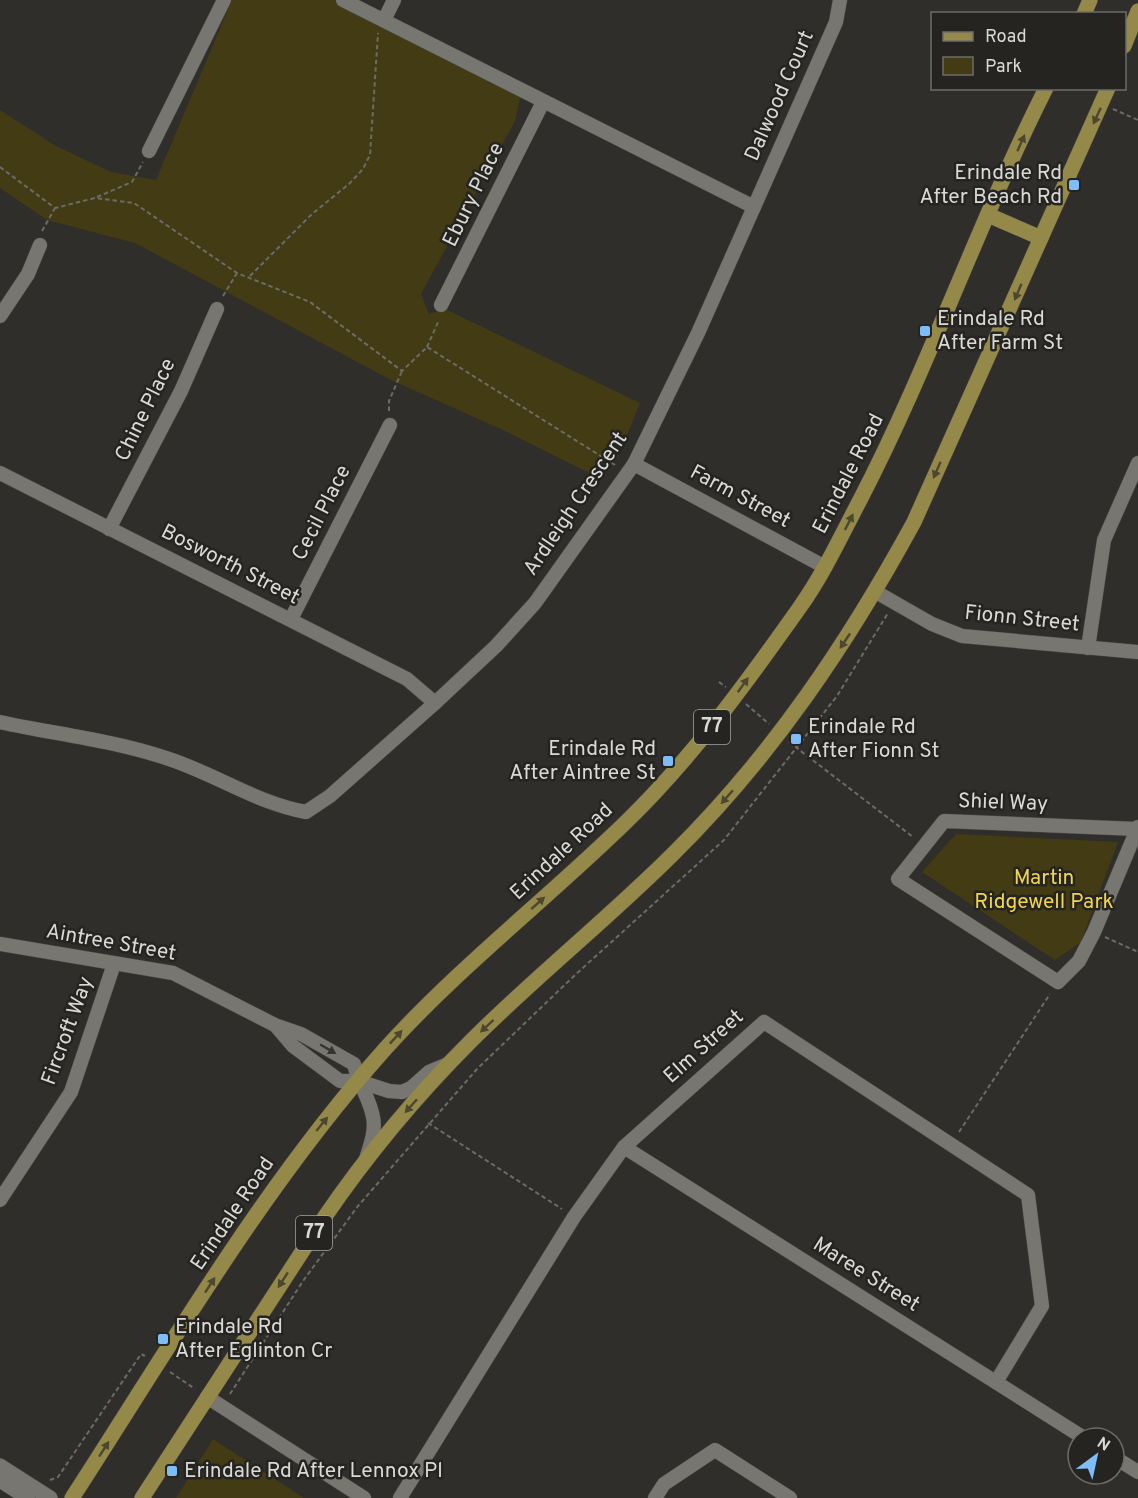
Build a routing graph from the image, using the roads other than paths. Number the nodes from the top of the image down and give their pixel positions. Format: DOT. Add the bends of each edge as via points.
graph roads {
  1 [pos="224,0"];
  2 [pos="343,0"];
  3 [pos="394,0"];
  4 [pos="840,0"];
  5 [pos="1138,11"];
  6 [pos="384,20"];
  7 [pos="1126,43"];
  8 [pos="1045,90"];
  9 [pos="1107,90"];
  10 [pos="543,102"];
  11 [pos="149,151"];
  12 [pos="754,207"];
  13 [pos="988,215"];
  14 [pos="1041,238"];
  15 [pos="40,245"];
  16 [pos="441,305"];
  17 [pos="217,309"];
  18 [pos="0,316"];
  19 [pos="390,425"];
  20 [pos="1138,463"];
  21 [pos="631,468"];
  22 [pos="0,473"];
  23 [pos="109,529"];
  24 [pos="825,567"];
  25 [pos="876,592"];
  26 [pos="291,619"];
  27 [pos="1088,648"];
  28 [pos="1138,652"];
  29 [pos="435,703"];
  30 [pos="0,722"];
  31 [pos="1138,828"];
  32 [pos="0,944"];
  33 [pos="114,964"];
  34 [pos="275,1025"];
  35 [pos="450,1063"];
  36 [pos="358,1081"];
  37 [pos="624,1147"];
  38 [pos="366,1159"];
  39 [pos="0,1200"];
  40 [pos="996,1382"];
  41 [pos="207,1397"];
  42 [pos="1066,1427"];
  43 [pos="0,1466"];
  44 [pos="0,1480"];
  45 [pos="142,1497"];
  46 [pos="28,1498"];
  47 [pos="50,1498"];
  48 [pos="72,1498"];
  49 [pos="364,1498"];
  50 [pos="400,1498"];
  51 [pos="655,1498"];
  52 [pos="790,1498"];
  1 -- 11 [label="street"];
  2 -- 6 [label="street"];
  3 -- 6 [label="street"];
  4 -- 12 [label="street, Dalwood Court" via="836,22"];
  5 -- 7 [label="main road"];
  6 -- 10 [label="street"];
  13 -- 8 [label="main road, Erindale Road / 77, one-way"];
  9 -- 14 [label="main road, 77, one-way"];
  10 -- 12 [label="street"];
  10 -- 16 [label="street, Ebury Place"];
  12 -- 21 [label="street, Ardleigh Crescent" via="698,333"];
  13 -- 14 [label="main road"];
  24 -- 13 [label="main road, Erindale Road / 77, one-way" via="890,442"];
  14 -- 25 [label="main road, 77, one-way" via="914,522"];
  15 -- 18 [label="street" via="28,274"];
  17 -- 23 [label="street, Chine Place" via="181,391"];
  19 -- 26 [label="street, Cecil Place"];
  20 -- 27 [label="street" via="1104,540"];
  21 -- 24 [label="street, Farm Street"];
  21 -- 29 [label="street, Ardleigh Crescent" via="535,603"];
  22 -- 23 [label="street, Bosworth Street"];
  23 -- 26 [label="street, Bosworth Street"];
  36 -- 24 [label="main road, Erindale Road / 77, one-way" via="418,1013 627,821 695,748"];
  25 -- 27 [label="street, Fionn Street" via="962,636"];
  25 -- 35 [label="main road, 77, one-way" via="801,706 719,806 673,855"];
  26 -- 29 [label="street, Bosworth Street" via="407,679"];
  27 -- 28 [label="street, Fionn Street"];
  29 -- 30 [label="street, Ardleigh Crescent" via="330,796 306,812 281,808 150,753"];
  31 -- 31 [label="street, Shiel Way" via="944,821 898,879 1058,982 1079,961"];
  32 -- 33 [label="street, Aintree Street"];
  33 -- 34 [label="street, Aintree Street" via="173,973"];
  33 -- 39 [label="street, Fircroft Way" via="70,1092"];
  34 -- 36 [label="street, Aintree Street" via="293,1046 340,1081"];
  34 -- 36 [label="street, Aintree Street, one-way" via="301,1034 354,1064"];
  35 -- 36 [label="street, Aintree Street" via="429,1072 402,1092"];
  35 -- 38 [label="main road, 77, one-way"];
  36 -- 38 [label="street, Aintree Street" via="373,1115"];
  48 -- 36 [label="main road, Erindale Road / 77, one-way" via="281,1178"];
  37 -- 40 [label="street, Maree Street"];
  37 -- 40 [label="street, Elm Street" via="764,1022 1028,1196 1042,1306"];
  37 -- 50 [label="street, Elm Street" via="574,1217"];
  38 -- 41 [label="main road, 77, one-way"];
  40 -- 42 [label="street, Maree Street"];
  41 -- 45 [label="main road, 77"];
  41 -- 49 [label="street"];
  43 -- 47 [label="street"];
  44 -- 46 [label="street"];
  51 -- 52 [label="street" via="664,1484 715,1450"];
}
